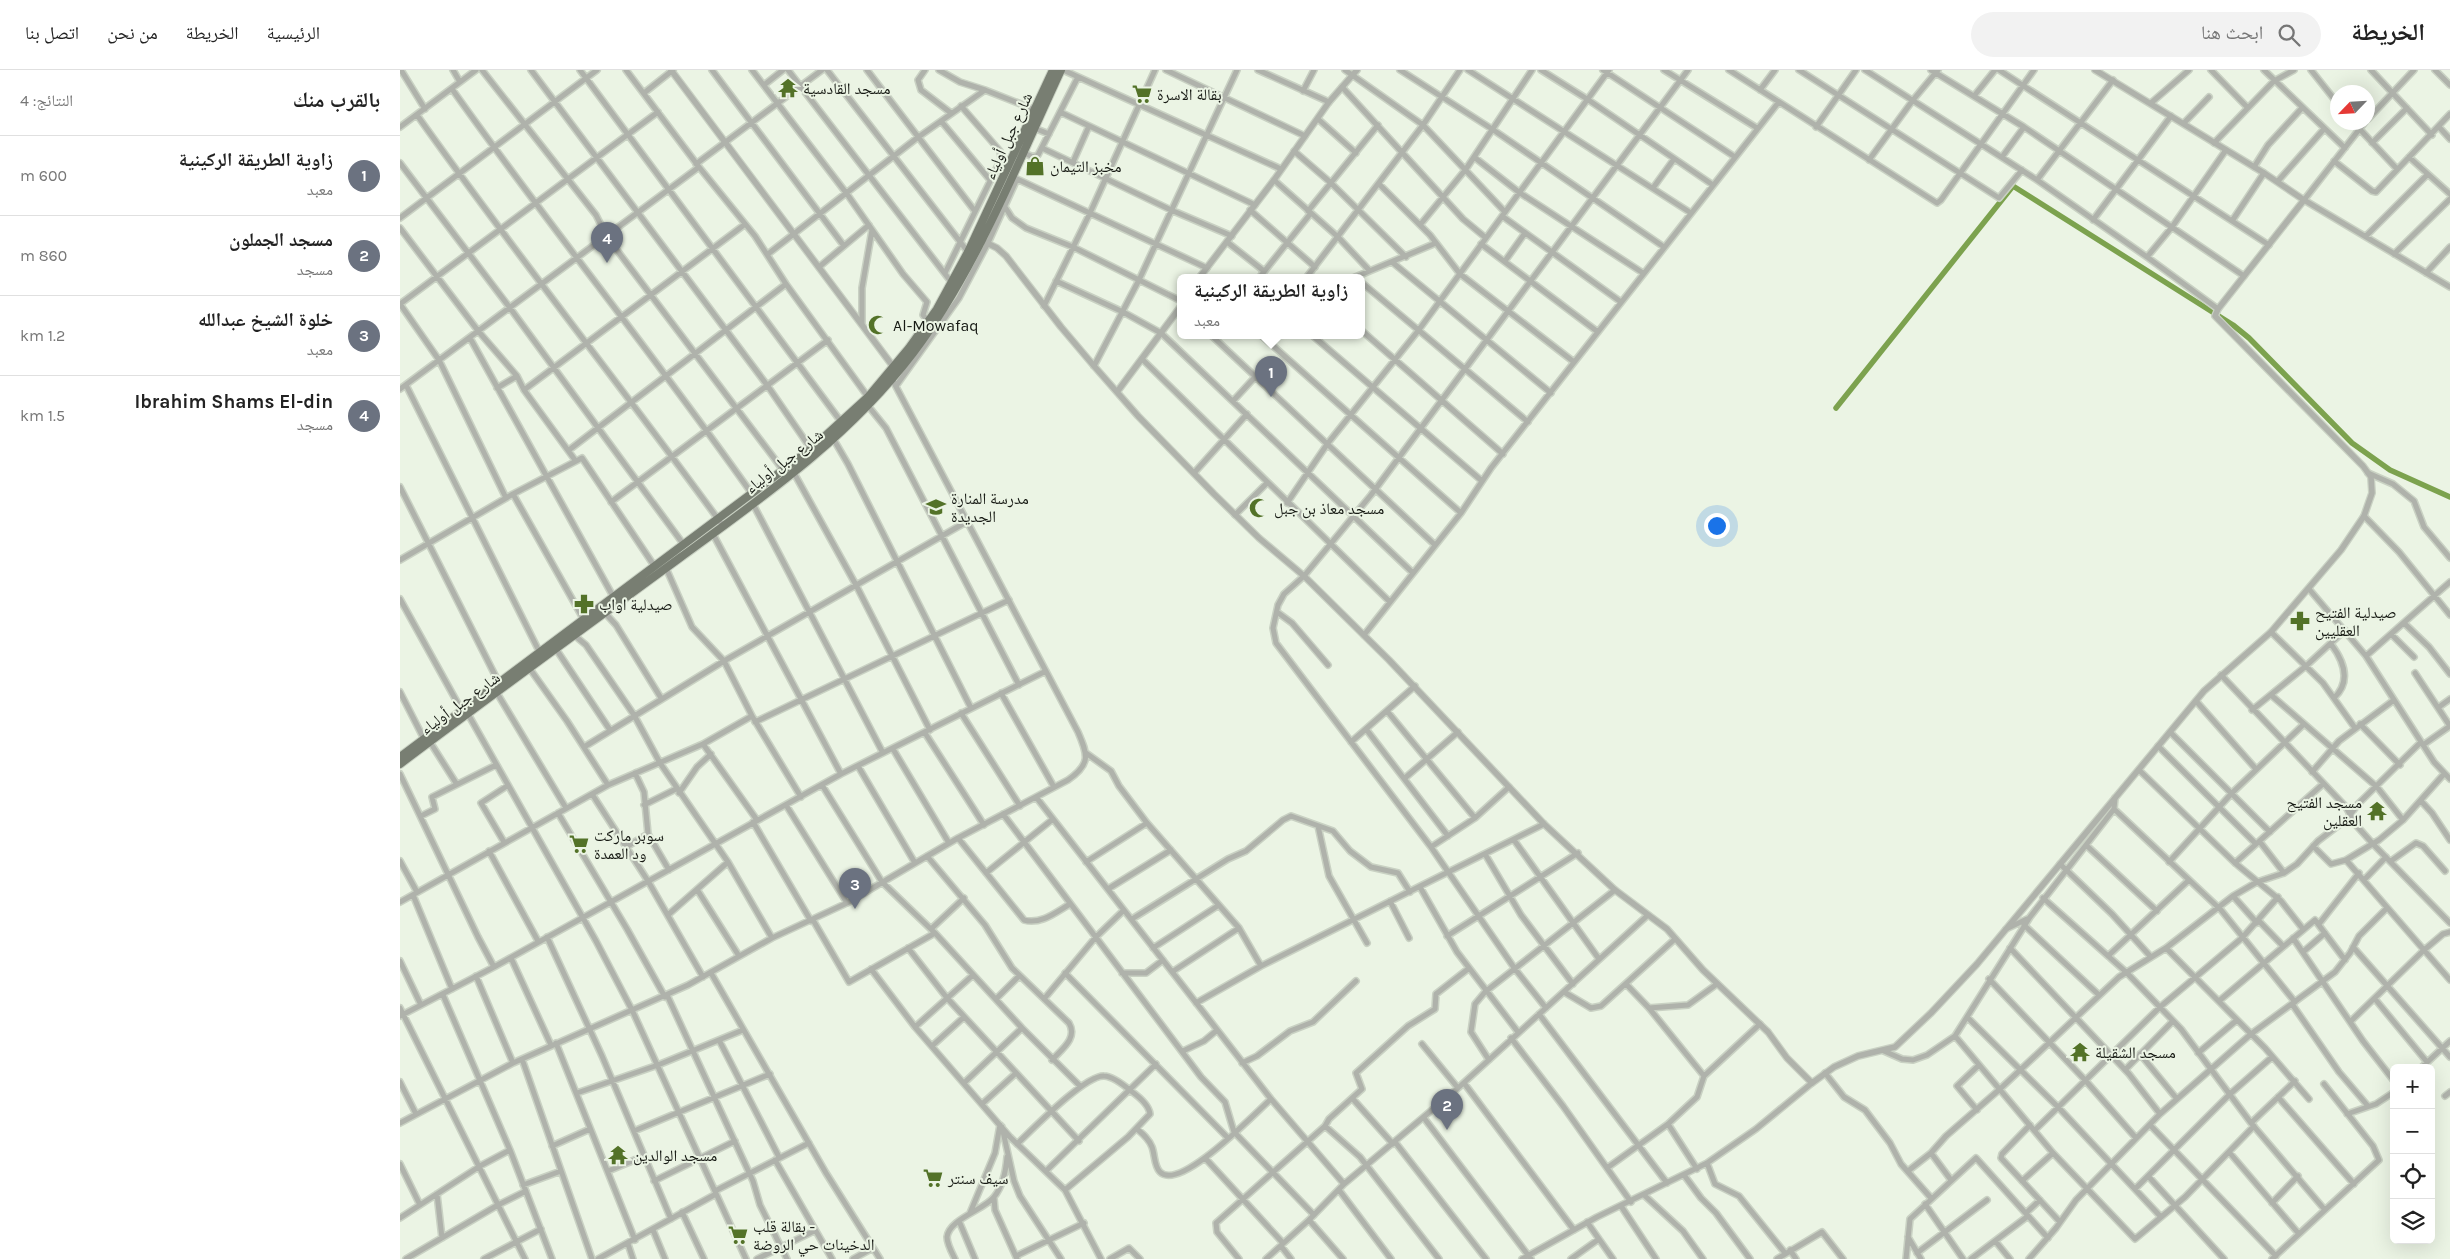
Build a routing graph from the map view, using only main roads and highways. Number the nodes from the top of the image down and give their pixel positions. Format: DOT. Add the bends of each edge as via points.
graph roads {
  1 [pos="1053,70"];
  2 [pos="1062,70"];
  3 [pos="896,370"];
  4 [pos="720,523"];
  5 [pos="515,675"];
  6 [pos="465,713"];
  7 [pos="427,740"];
  8 [pos="400,757"];
  9 [pos="400,764"];
  1 -- 3 [label="main road, شارع جبل أولياء" via="952,283"];
  2 -- 3 [label="main road, شارع جبل أولياء" via="1022,152 985,242 942,312"];
  3 -- 4 [label="main road, شارع جبل أولياء" via="842,423"];
  3 -- 4 [label="main road, شارع جبل أولياء" via="894,383 834,440 753,504"];
  4 -- 5 [label="main road, شارع جبل أولياء" via="684,545"];
  4 -- 5 [label="main road, شارع جبل أولياء" via="713,534 530,668"];
  5 -- 6 [label="main road, شارع جبل أولياء" via="497,692"];
  5 -- 6 [label="main road, شارع جبل أولياء" via="499,682"];
  6 -- 7 [label="main road, شارع جبل أولياء"];
  7 -- 8 [label="main road, شارع جبل أولياء"];
  7 -- 9 [label="main road, شارع جبل أولياء"];
}
